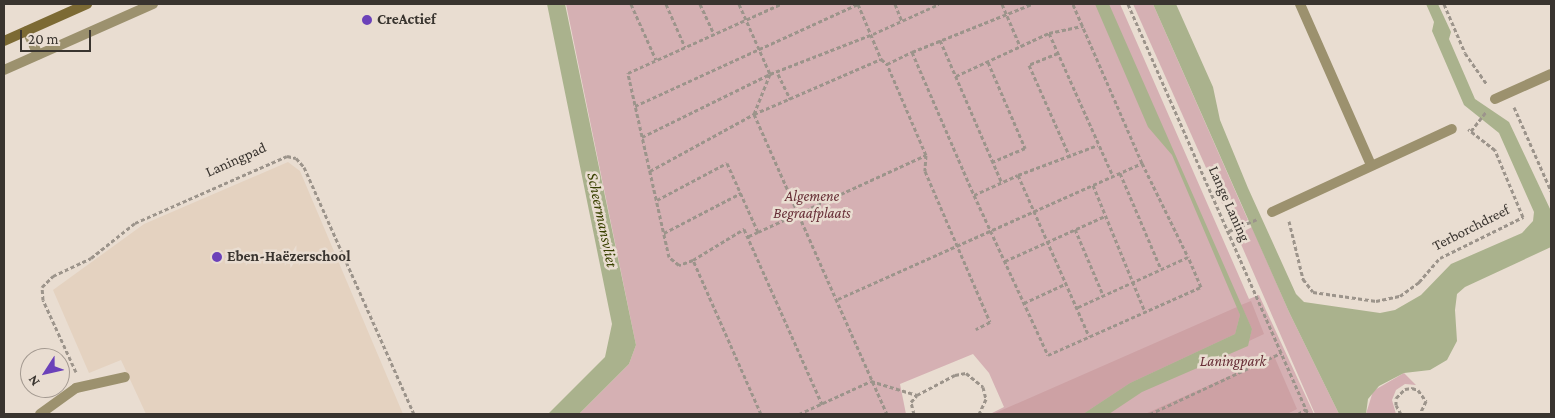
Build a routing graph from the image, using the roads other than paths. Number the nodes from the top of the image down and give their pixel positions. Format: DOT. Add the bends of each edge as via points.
graph roads {
  1 [pos="87,4"];
  2 [pos="153,4"];
  3 [pos="1300,4"];
  4 [pos="27,31"];
  5 [pos="4,41"];
  6 [pos="38,55"];
  7 [pos="4,70"];
  8 [pos="1551,74"];
  9 [pos="1500,97"];
  10 [pos="1452,129"];
  11 [pos="1371,165"];
  12 [pos="1272,212"];
  13 [pos="125,377"];
  14 [pos="40,414"];
  1 -- 4 [label="main road"];
  2 -- 6 [label="street"];
  3 -- 11 [label="street"];
  4 -- 5 [label="main road"];
  4 -- 6 [label="street"];
  6 -- 7 [label="street"];
  8 -- 9 [label="street"];
  10 -- 11 [label="street"];
  11 -- 12 [label="street"];
  13 -- 14 [label="street" via="76,388"];
}
